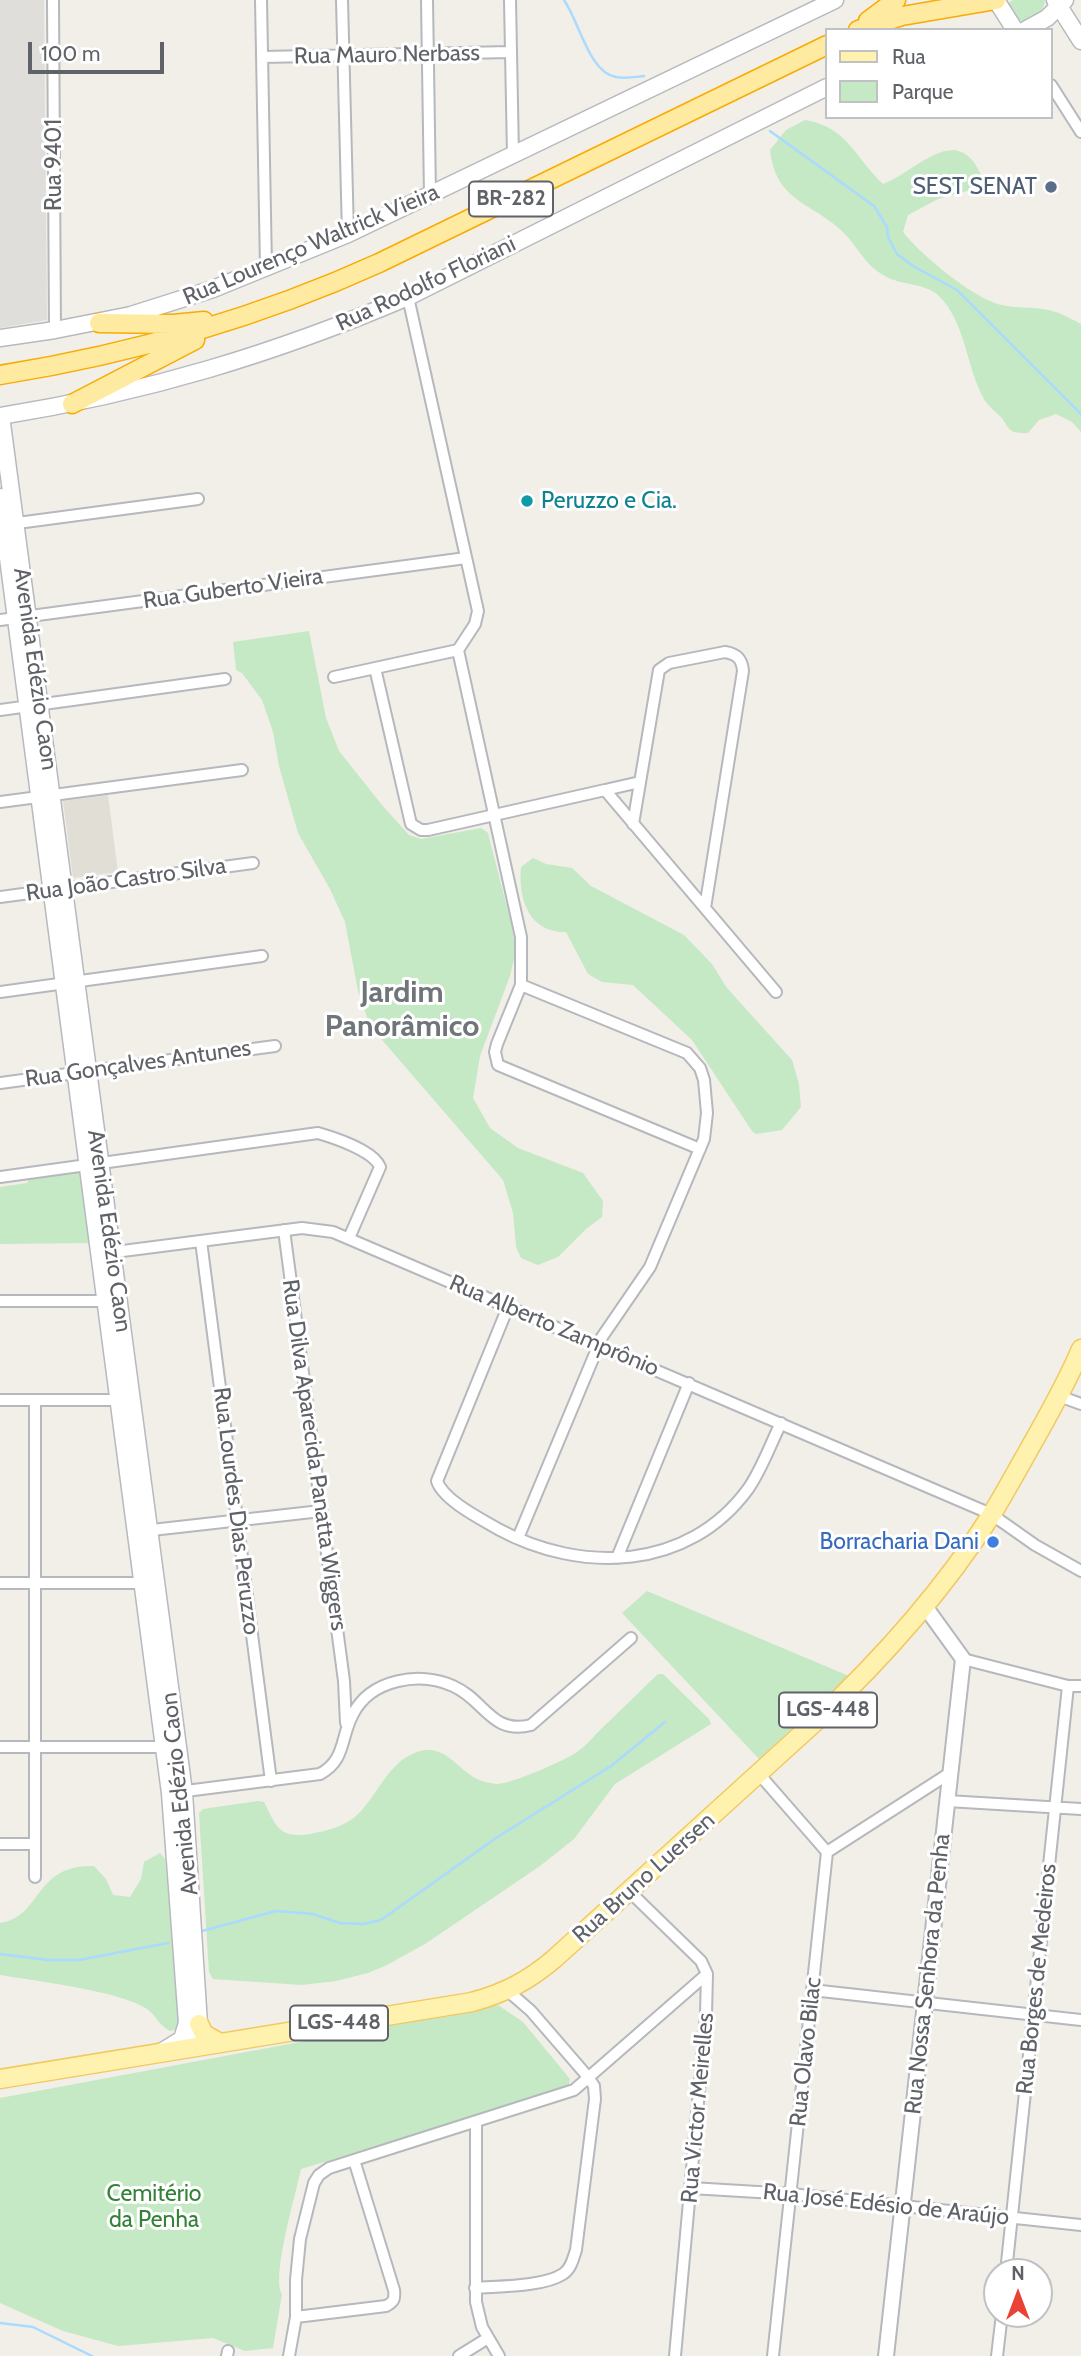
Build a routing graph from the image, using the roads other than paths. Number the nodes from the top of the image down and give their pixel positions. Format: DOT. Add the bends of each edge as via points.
graph roads {
  1 [pos="53,0"];
  2 [pos="261,0"];
  3 [pos="342,0"];
  4 [pos="427,0"];
  5 [pos="510,0"];
  6 [pos="835,0"];
  7 [pos="896,0"];
  8 [pos="996,0"];
  9 [pos="1060,2"];
  10 [pos="861,28"];
  11 [pos="864,28"];
  12 [pos="1014,28"];
  13 [pos="1029,28"];
  14 [pos="1081,41"];
  15 [pos="825,46"];
  16 [pos="511,52"];
  17 [pos="427,54"];
  18 [pos="343,56"];
  19 [pos="262,57"];
  20 [pos="825,88"];
  21 [pos="1053,89"];
  22 [pos="1081,132"];
  23 [pos="513,155"];
  24 [pos="430,195"];
  25 [pos="348,234"];
  26 [pos="266,267"];
  27 [pos="408,297"];
  28 [pos="273,307"];
  29 [pos="229,322"];
  30 [pos="99,323"];
  31 [pos="55,330"];
  32 [pos="0,338"];
  33 [pos="0,375"];
  34 [pos="72,404"];
  35 [pos="1,416"];
  36 [pos="0,497"];
  37 [pos="198,499"];
  38 [pos="6,525"];
  39 [pos="467,558"];
  40 [pos="14,618"];
  41 [pos="458,650"];
  42 [pos="375,668"];
  43 [pos="334,677"];
  44 [pos="225,679"];
  45 [pos="33,705"];
  46 [pos="0,710"];
  47 [pos="242,770"];
  48 [pos="640,782"];
  49 [pos="605,790"];
  50 [pos="45,796"];
  51 [pos="0,802"];
  52 [pos="493,816"];
  53 [pos="633,824"];
  54 [pos="253,863"];
  55 [pos="58,889"];
  56 [pos="0,897"];
  57 [pos="705,908"];
  58 [pos="262,956"];
  59 [pos="70,982"];
  60 [pos="521,985"];
  61 [pos="0,992"];
  62 [pos="776,992"];
  63 [pos="275,1046"];
  64 [pos="82,1072"];
  65 [pos="0,1083"];
  66 [pos="700,1149"];
  67 [pos="94,1164"];
  68 [pos="0,1177"];
  69 [pos="284,1230"];
  70 [pos="349,1238"];
  71 [pos="201,1241"];
  72 [pos="106,1253"];
  73 [pos="0,1301"];
  74 [pos="106,1301"];
  75 [pos="509,1307"];
  76 [pos="599,1345"];
  77 [pos="1081,1349"];
  78 [pos="689,1383"];
  79 [pos="1059,1395"];
  80 [pos="0,1399"];
  81 [pos="36,1400"];
  82 [pos="119,1400"];
  83 [pos="1081,1404"];
  84 [pos="781,1423"];
  85 [pos="321,1511"];
  86 [pos="991,1514"];
  87 [pos="237,1521"];
  88 [pos="143,1531"];
  89 [pos="518,1538"];
  90 [pos="617,1558"];
  91 [pos="1079,1566"];
  92 [pos="0,1583"];
  93 [pos="35,1583"];
  94 [pos="143,1583"];
  95 [pos="924,1605"];
  96 [pos="631,1638"];
  97 [pos="963,1659"];
  98 [pos="344,1681"];
  99 [pos="1068,1686"];
  100 [pos="1081,1686"];
  101 [pos="362,1702"];
  102 [pos="347,1730"];
  103 [pos="0,1747"];
  104 [pos="35,1747"];
  105 [pos="164,1747"];
  106 [pos="950,1773"];
  107 [pos="759,1774"];
  108 [pos="271,1781"];
  109 [pos="177,1792"];
  110 [pos="947,1801"];
  111 [pos="1055,1807"];
  112 [pos="1081,1809"];
  113 [pos="0,1844"];
  114 [pos="35,1844"];
  115 [pos="827,1852"];
  116 [pos="35,1877"];
  117 [pos="629,1891"];
  118 [pos="707,1974"];
  119 [pos="812,1990"];
  120 [pos="509,1991"];
  121 [pos="925,2003"];
  122 [pos="1033,2015"];
  123 [pos="1081,2020"];
  124 [pos="199,2024"];
  125 [pos="220,2043"];
  126 [pos="193,2047"];
  127 [pos="159,2053"];
  128 [pos="589,2077"];
  129 [pos="0,2079"];
  130 [pos="476,2122"];
  131 [pos="354,2160"];
  132 [pos="691,2188"];
  133 [pos="790,2194"];
  134 [pos="902,2206"];
  135 [pos="1012,2218"];
  136 [pos="1081,2225"];
  137 [pos="1008,2258"];
  138 [pos="475,2288"];
  139 [pos="296,2317"];
  140 [pos="1000,2328"];
  141 [pos="488,2338"];
  142 [pos="289,2356"];
  143 [pos="459,2356"];
  144 [pos="499,2356"];
  145 [pos="675,2356"];
  146 [pos="773,2356"];
  147 [pos="886,2356"];
  148 [pos="997,2356"];
  1 -- 31 [label="street, Rua 9401"];
  2 -- 19 [label="street"];
  3 -- 18 [label="street"];
  4 -- 17 [label="street"];
  5 -- 16 [label="street"];
  6 -- 23 [label="main road, Rua Lourenço Waltrick Vieira"];
  7 -- 10 [label="highway"];
  8 -- 11 [label="highway" via="902,16"];
  8 -- 12 [label="main road"];
  9 -- 13 [label="main road" via="1047,18"];
  9 -- 14 [label="main road"];
  15 -- 28 [label="highway, BR-282" via="379,263"];
  16 -- 17 [label="street, Rua Mauro Nerbass"];
  16 -- 23 [label="street"];
  17 -- 18 [label="street, Rua Mauro Nerbass"];
  17 -- 24 [label="street"];
  18 -- 19 [label="street, Rua Mauro Nerbass"];
  18 -- 25 [label="street"];
  19 -- 26 [label="street"];
  20 -- 27 [label="main road, Rua Rodolfo Floriani"];
  21 -- 22 [label="street"];
  23 -- 24 [label="main road, Rua Lourenço Waltrick Vieira"];
  24 -- 25 [label="main road, Rua Lourenço Waltrick Vieira"];
  25 -- 26 [label="main road, Rua Lourenço Waltrick Vieira"];
  26 -- 30 [label="main road, Rua Lourenço Waltrick Vieira" via="185,299"];
  27 -- 34 [label="main road, Rua Rodolfo Floriani" via="265,353"];
  27 -- 39 [label="street"];
  28 -- 29 [label="highway, BR-282"];
  28 -- 30 [label="highway" via="173,324"];
  29 -- 33 [label="highway, BR-282" via="118,352"];
  29 -- 34 [label="highway"];
  30 -- 31 [label="main road, Rua Lourenço Waltrick Vieira"];
  31 -- 32 [label="main road, Rua Lourenço Waltrick Vieira"];
  34 -- 35 [label="main road, Rua Rodolfo Floriani"];
  35 -- 38 [label="main road, Avenida Edézio Caon"];
  36 -- 38 [label="main road, Avenida Edézio Caon"];
  37 -- 38 [label="street"];
  38 -- 40 [label="main road, Avenida Edézio Caon"];
  39 -- 40 [label="street, Rua Guberto Vieira"];
  39 -- 41 [label="street" via="478,611"];
  40 -- 45 [label="main road, Avenida Edézio Caon"];
  41 -- 42 [label="street"];
  41 -- 52 [label="street"];
  42 -- 43 [label="street"];
  42 -- 52 [label="street" via="411,824 428,830"];
  44 -- 45 [label="street"];
  45 -- 46 [label="street"];
  45 -- 50 [label="main road, Avenida Edézio Caon"];
  47 -- 50 [label="street"];
  48 -- 49 [label="street"];
  48 -- 53 [label="street"];
  48 -- 57 [label="street" via="661,667 725,652 738,657 743,671"];
  49 -- 52 [label="street"];
  49 -- 53 [label="street"];
  50 -- 51 [label="street"];
  50 -- 55 [label="main road, Avenida Edézio Caon"];
  52 -- 60 [label="street" via="521,937"];
  53 -- 57 [label="street"];
  54 -- 55 [label="street, Rua João Castro Silva"];
  55 -- 56 [label="street, Rua João Castro Silva"];
  55 -- 59 [label="main road, Avenida Edézio Caon"];
  57 -- 62 [label="street"];
  58 -- 59 [label="street"];
  59 -- 61 [label="street"];
  59 -- 64 [label="main road, Avenida Edézio Caon"];
  60 -- 66 [label="street" via="677,1047 694,1059 706,1089 706,1127"];
  60 -- 66 [label="street" via="497,1044 498,1065"];
  63 -- 64 [label="street, Rua Gonçalves Antunes"];
  64 -- 65 [label="street, Rua Gonçalves Antunes"];
  64 -- 67 [label="main road, Avenida Edézio Caon"];
  66 -- 76 [label="street" via="654,1259"];
  67 -- 68 [label="street"];
  67 -- 70 [label="street" via="308,1133 327,1136 374,1156 380,1167"];
  67 -- 72 [label="main road, Avenida Edézio Caon"];
  69 -- 70 [label="street, Rua Alberto Zamprônio" via="323,1229"];
  69 -- 71 [label="street, Rua Alberto Zamprônio"];
  69 -- 85 [label="street, Rua Dilva Aparecida Panatta Wiggers"];
  70 -- 75 [label="street, Rua Alberto Zamprônio"];
  71 -- 72 [label="street, Rua Alberto Zamprônio"];
  71 -- 87 [label="street, Rua Lourdes Dias Peruzzo"];
  72 -- 74 [label="main road, Avenida Edézio Caon"];
  72 -- 88 [label="main road, Avenida Edézio Caon"];
  73 -- 74 [label="street"];
  74 -- 82 [label="main road, Avenida Edézio Caon"];
  75 -- 76 [label="street, Rua Alberto Zamprônio"];
  75 -- 89 [label="street" via="436,1481 443,1493 461,1506"];
  76 -- 78 [label="street, Rua Alberto Zamprônio"];
  76 -- 89 [label="street"];
  77 -- 79 [label="main road, Rua Bruno Luersen / LGS-448"];
  78 -- 84 [label="street, Rua Alberto Zamprônio"];
  78 -- 90 [label="street"];
  79 -- 83 [label="street"];
  79 -- 86 [label="main road, Rua Bruno Luersen / LGS-448"];
  80 -- 81 [label="street"];
  81 -- 82 [label="street"];
  81 -- 93 [label="street"];
  82 -- 88 [label="main road, Avenida Edézio Caon"];
  84 -- 86 [label="street, Rua Alberto Zamprônio"];
  84 -- 90 [label="street" via="748,1489 712,1524 671,1548"];
  85 -- 87 [label="street"];
  85 -- 98 [label="street, Rua Dilva Aparecida Panatta Wiggers"];
  86 -- 91 [label="street, Rua Alberto Zamprônio" via="1035,1545"];
  86 -- 95 [label="main road, Rua Bruno Luersen / LGS-448"];
  87 -- 88 [label="street"];
  87 -- 108 [label="street, Rua Lourdes Dias Peruzzo"];
  88 -- 94 [label="main road, Avenida Edézio Caon"];
  88 -- 109 [label="main road, Avenida Edézio Caon"];
  89 -- 90 [label="street" via="575,1556"];
  92 -- 93 [label="street"];
  93 -- 94 [label="street"];
  93 -- 104 [label="street"];
  94 -- 105 [label="main road, Avenida Edézio Caon"];
  95 -- 97 [label="street"];
  95 -- 107 [label="main road, Rua Bruno Luersen / LGS-448" via="855,1684"];
  96 -- 101 [label="street" via="539,1719 520,1728 502,1725 467,1693 431,1679 395,1682"];
  97 -- 99 [label="street"];
  97 -- 106 [label="street, Rua Nossa Senhora da Penha"];
  98 -- 101 [label="street"];
  98 -- 102 [label="street, Rua Dilva Aparecida Panatta Wiggers"];
  99 -- 100 [label="street"];
  99 -- 111 [label="street, Rua Borges de Medeiros"];
  101 -- 102 [label="street"];
  102 -- 108 [label="street" via="339,1756 327,1770"];
  103 -- 104 [label="street"];
  104 -- 105 [label="street"];
  104 -- 114 [label="street"];
  105 -- 109 [label="main road, Avenida Edézio Caon"];
  106 -- 110 [label="street, Rua Nossa Senhora da Penha"];
  106 -- 115 [label="street"];
  107 -- 115 [label="street"];
  107 -- 117 [label="main road, Rua Bruno Luersen / LGS-448"];
  108 -- 109 [label="street"];
  109 -- 124 [label="main road, Avenida Edézio Caon"];
  109 -- 127 [label="main road, Avenida Edézio Caon" via="187,2023 182,2039"];
  110 -- 111 [label="street"];
  110 -- 121 [label="street, Rua Nossa Senhora da Penha"];
  111 -- 112 [label="street"];
  111 -- 122 [label="street, Rua Borges de Medeiros"];
  113 -- 114 [label="street"];
  114 -- 116 [label="street"];
  115 -- 119 [label="street, Rua Olavo Bilac"];
  117 -- 118 [label="street" via="701,1961"];
  117 -- 120 [label="main road, Rua Bruno Luersen / LGS-448" via="542,1969"];
  118 -- 128 [label="street"];
  118 -- 132 [label="street, Rua Victor Meirelles"];
  119 -- 121 [label="street"];
  119 -- 133 [label="street, Rua Olavo Bilac"];
  120 -- 125 [label="main road, Rua Bruno Luersen / LGS-448"];
  120 -- 128 [label="street"];
  121 -- 122 [label="street"];
  121 -- 134 [label="street, Rua Nossa Senhora da Penha"];
  122 -- 123 [label="street"];
  122 -- 135 [label="street, Rua Borges de Medeiros"];
  124 -- 125 [label="main road" via="204,2034"];
  124 -- 126 [label="main road, Avenida Edézio Caon"];
  125 -- 126 [label="main road, Rua Bruno Luersen / LGS-448"];
  126 -- 127 [label="main road, Rua Bruno Luersen / LGS-448"];
  127 -- 129 [label="main road, Rua Bruno Luersen / LGS-448"];
  128 -- 130 [label="street" via="574,2090"];
  128 -- 138 [label="street" via="596,2099 571,2266 564,2274 537,2282"];
  130 -- 131 [label="street"];
  130 -- 138 [label="street"];
  131 -- 139 [label="street" via="319,2175 310,2197 300,2239"];
  131 -- 139 [label="street" via="394,2290 392,2303"];
  132 -- 133 [label="street, Rua José Edésio de Araújo"];
  132 -- 145 [label="street, Rua Victor Meirelles"];
  133 -- 134 [label="street, Rua José Edésio de Araújo"];
  133 -- 146 [label="street, Rua Olavo Bilac"];
  134 -- 135 [label="street, Rua José Edésio de Araújo"];
  134 -- 147 [label="street, Rua Nossa Senhora da Penha"];
  135 -- 136 [label="street, Rua José Edésio de Araújo"];
  135 -- 137 [label="street, Rua Borges de Medeiros"];
  138 -- 141 [label="street" via="478,2315"];
  139 -- 142 [label="street"];
  140 -- 148 [label="street"];
  141 -- 143 [label="street"];
  141 -- 144 [label="street"];
}
